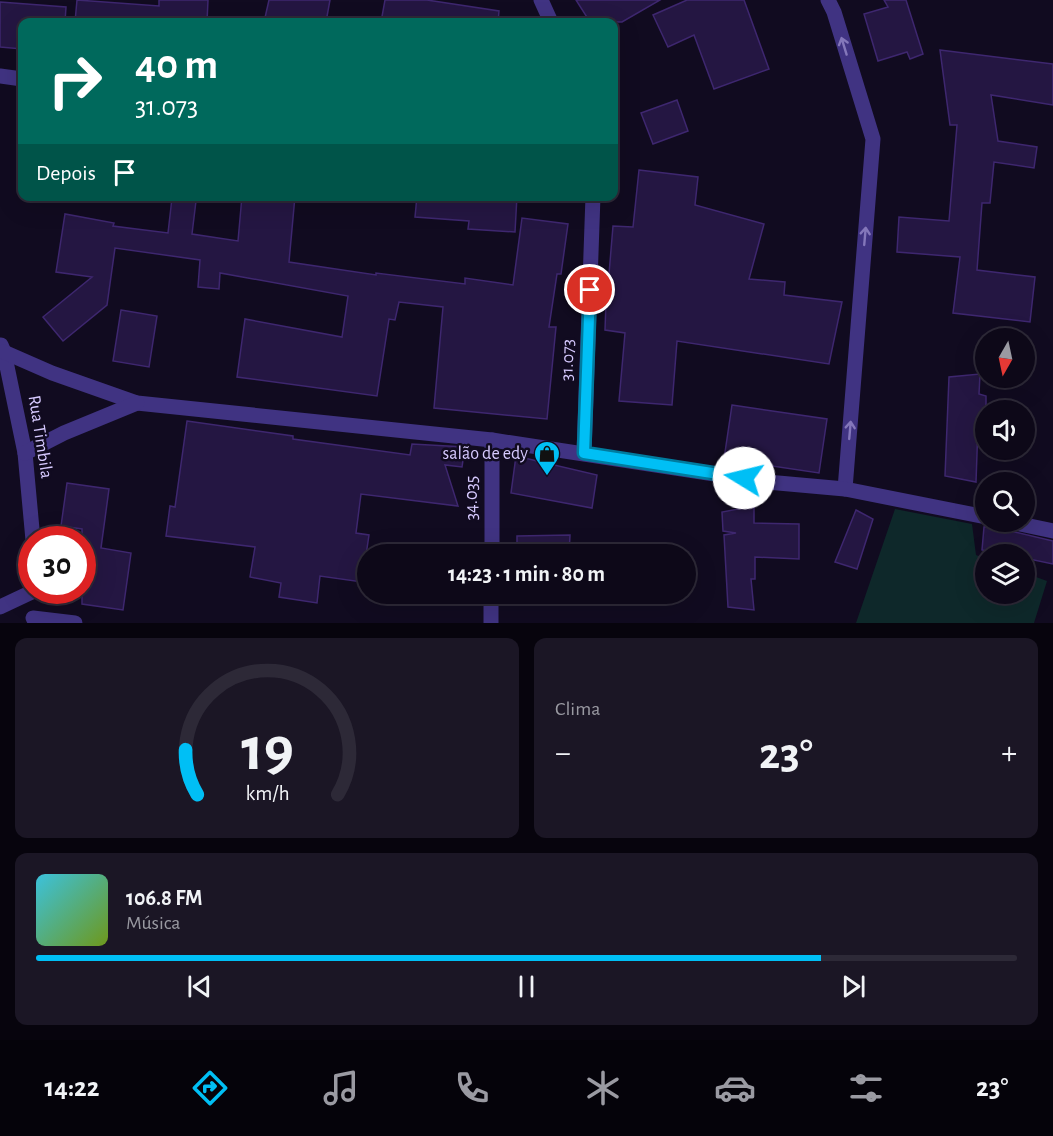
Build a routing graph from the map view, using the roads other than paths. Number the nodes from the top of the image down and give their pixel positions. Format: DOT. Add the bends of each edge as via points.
graph roads {
  1 [pos="541,0"];
  2 [pos="828,0"];
  3 [pos="549,18"];
  4 [pos="0,76"];
  5 [pos="18,79"];
  6 [pos="593,201"];
  7 [pos="2,347"];
  8 [pos="137,403"];
  9 [pos="492,440"];
  10 [pos="25,453"];
  11 [pos="584,453"];
  12 [pos="845,489"];
  13 [pos="975,515"];
  14 [pos="32,526"];
  15 [pos="1035,527"];
  16 [pos="1053,531"];
  17 [pos="492,544"];
  18 [pos="18,599"];
  19 [pos="34,604"];
  20 [pos="491,604"];
  21 [pos="0,607"];
  22 [pos="33,621"];
  23 [pos="75,623"];
  24 [pos="491,623"];
  1 -- 3 [label="street"];
  12 -- 2 [label="street, one-way" via="873,139"];
  4 -- 5 [label="street"];
  6 -- 11 [label="street, 31.073"];
  7 -- 8 [label="street" via="52,373"];
  7 -- 10 [label="street, Rua Timbila"];
  8 -- 9 [label="street"];
  8 -- 10 [label="street"];
  9 -- 11 [label="street"];
  9 -- 17 [label="street, 34.035"];
  10 -- 14 [label="street, Rua Timbila"];
  11 -- 12 [label="street" via="767,482"];
  12 -- 13 [label="street"];
  15 -- 16 [label="street"];
  18 -- 21 [label="street"];
  19 -- 22 [label="street"];
  20 -- 24 [label="street"];
  22 -- 23 [label="street"];
}
